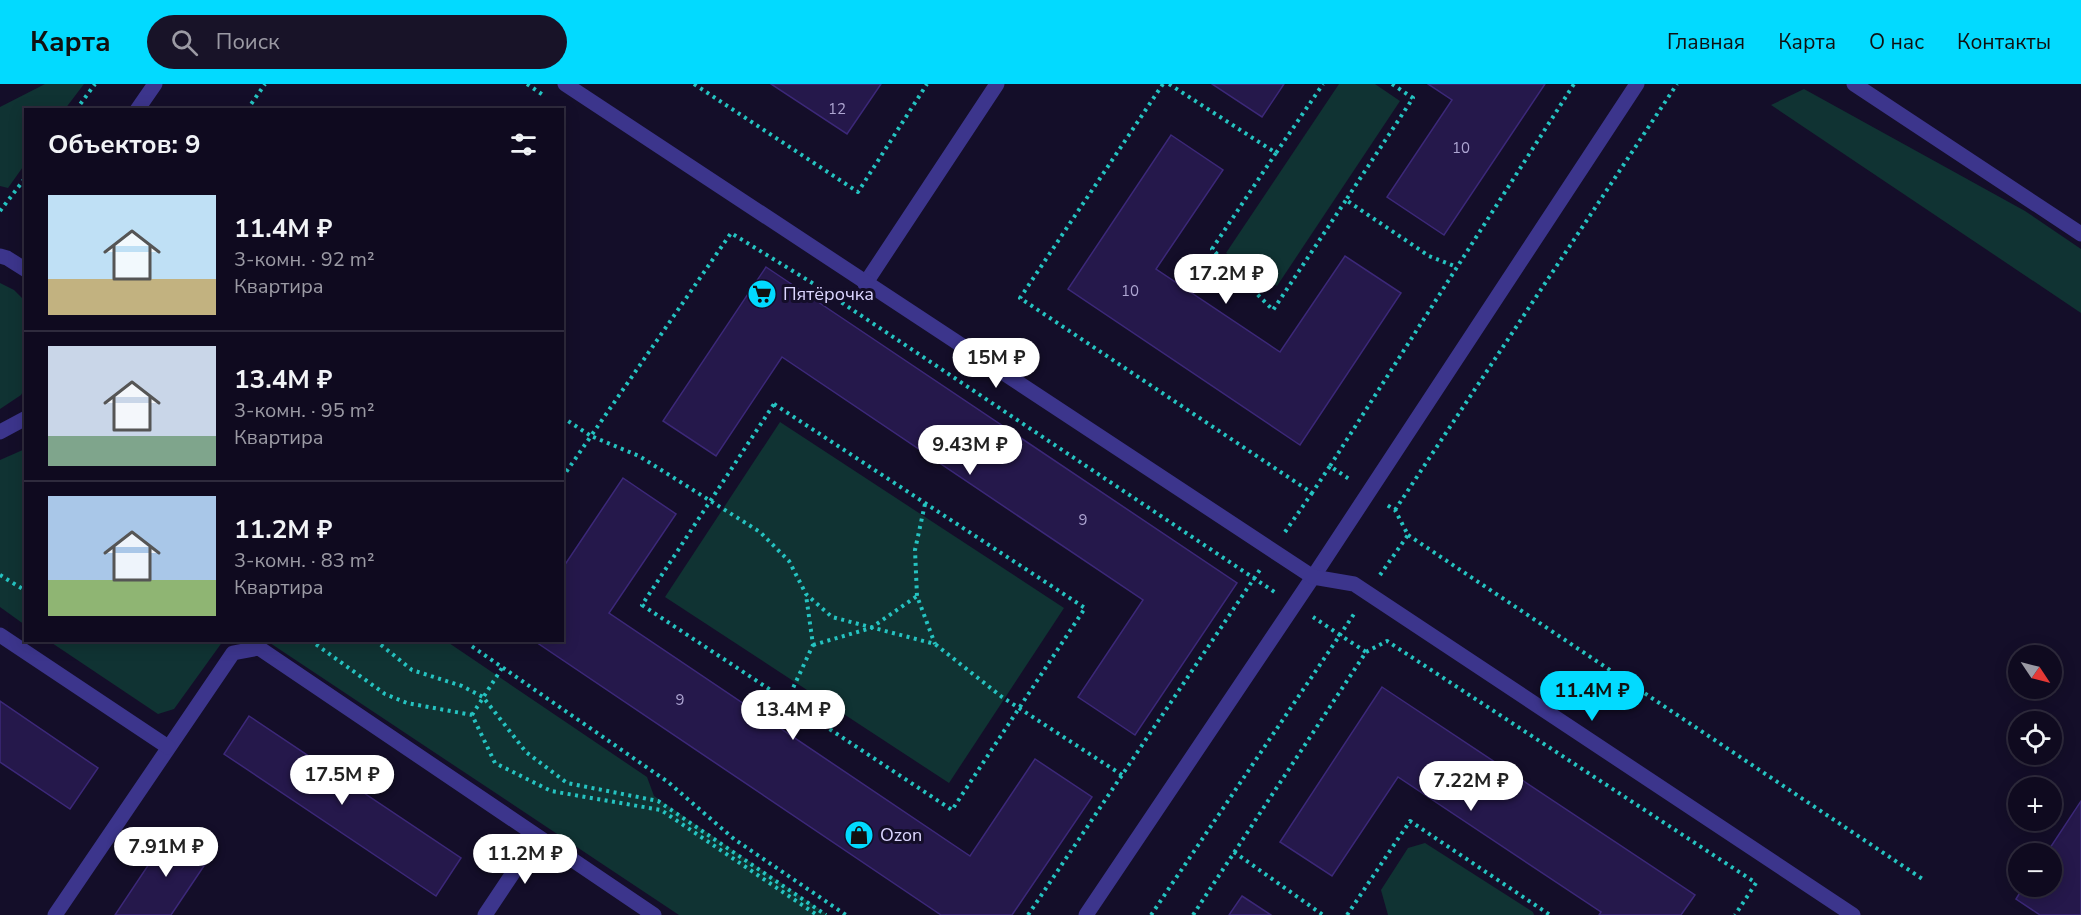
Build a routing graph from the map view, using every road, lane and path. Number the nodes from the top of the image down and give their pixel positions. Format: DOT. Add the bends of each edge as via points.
graph roads {
  1 [pos="95,84"];
  2 [pos="155,84"];
  3 [pos="265,84"];
  4 [pos="565,84"];
  5 [pos="694,84"];
  6 [pos="927,84"];
  7 [pos="997,84"];
  8 [pos="1169,84"];
  9 [pos="1323,84"];
  10 [pos="1392,84"];
  11 [pos="1574,84"];
  12 [pos="1637,84"];
  13 [pos="1677,84"];
  14 [pos="1854,84"];
  15 [pos="77,108"];
  16 [pos="138,108"];
  17 [pos="248,108"];
  18 [pos="1276,153"];
  19 [pos="24,180"];
  20 [pos="1346,200"];
  21 [pos="0,211"];
  22 [pos="2081,234"];
  23 [pos="0,256"];
  24 [pos="1457,267"];
  25 [pos="24,268"];
  26 [pos="865,284"];
  27 [pos="564,418"];
  28 [pos="24,419"];
  29 [pos="0,432"];
  30 [pos="591,436"];
  31 [pos="1330,466"];
  32 [pos="564,475"];
  33 [pos="1312,493"];
  34 [pos="710,501"];
  35 [pos="925,504"];
  36 [pos="1395,510"];
  37 [pos="1407,535"];
  38 [pos="1273,551"];
  39 [pos="0,575"];
  40 [pos="1313,577"];
  41 [pos="1254,579"];
  42 [pos="24,590"];
  43 [pos="806,594"];
  44 [pos="917,596"];
  45 [pos="1295,605"];
  46 [pos="870,628"];
  47 [pos="0,635"];
  48 [pos="313,642"];
  49 [pos="377,642"];
  50 [pos="469,642"];
  51 [pos="935,644"];
  52 [pos="813,645"];
  53 [pos="1366,652"];
  54 [pos="502,668"];
  55 [pos="483,698"];
  56 [pos="787,701"];
  57 [pos="1019,708"];
  58 [pos="472,715"];
  59 [pos="168,747"];
  60 [pos="1122,775"];
  61 [pos="537,837"];
  62 [pos="1234,852"];
  63 [pos="1924,880"];
  64 [pos="55,915"];
  65 [pos="485,915"];
  66 [pos="654,915"];
  67 [pos="817,915"];
  68 [pos="826,915"];
  69 [pos="846,915"];
  70 [pos="1028,915"];
  71 [pos="1086,915"];
  72 [pos="1151,915"];
  73 [pos="1323,915"];
  74 [pos="1347,915"];
  75 [pos="1550,915"];
  76 [pos="1735,915"];
  77 [pos="1852,915"];
  1 -- 15 [label="path"];
  2 -- 16 [label="street"];
  3 -- 17 [label="path"];
  4 -- 26 [label="street"];
  5 -- 6 [label="path" via="858,192"];
  7 -- 26 [label="street"];
  8 -- 18 [label="path"];
  9 -- 18 [label="path"];
  10 -- 20 [label="path" via="1413,98"];
  11 -- 24 [label="path"];
  12 -- 40 [label="street"];
  13 -- 36 [label="path"];
  14 -- 22 [label="street"];
  18 -- 20 [label="path" via="1212,249 1273,310"];
  19 -- 21 [label="path"];
  20 -- 24 [label="path" via="1429,256"];
  23 -- 25 [label="street"];
  24 -- 31 [label="path"];
  26 -- 38 [label="street"];
  27 -- 30 [label="path"];
  28 -- 29 [label="street"];
  30 -- 32 [label="path"];
  30 -- 34 [label="path" via="639,456"];
  30 -- 41 [label="path" via="732,233"];
  33 -- 38 [label="path"];
  34 -- 35 [label="path" via="774,404"];
  34 -- 43 [label="path" via="760,532 789,561"];
  34 -- 56 [label="path" via="642,605"];
  35 -- 44 [label="path" via="915,550"];
  35 -- 57 [label="path" via="1085,608"];
  37 -- 63 [label="path"];
  38 -- 40 [label="street"];
  38 -- 41 [label="path"];
  39 -- 42 [label="path"];
  40 -- 45 [label="street"];
  40 -- 77 [label="street" via="1354,584"];
  41 -- 45 [label="path"];
  41 -- 60 [label="path"];
  43 -- 46 [label="path" via="832,617"];
  43 -- 52 [label="path"];
  44 -- 46 [label="path"];
  44 -- 51 [label="path"];
  45 -- 71 [label="street"];
  45 -- 72 [label="path" via="1340,635"];
  46 -- 51 [label="path"];
  46 -- 52 [label="path"];
  47 -- 59 [label="street"];
  48 -- 58 [label="path" via="385,694 407,703"];
  49 -- 55 [label="path" via="412,670 462,686"];
  50 -- 54 [label="path"];
  51 -- 57 [label="path"];
  52 -- 56 [label="path"];
  53 -- 76 [label="path" via="1387,641 1756,883"];
  54 -- 55 [label="path"];
  54 -- 69 [label="path" via="669,782 734,839"];
  55 -- 58 [label="path"];
  55 -- 68 [label="path" via="526,752 567,783 658,801"];
  56 -- 57 [label="path" via="952,810"];
  57 -- 60 [label="path"];
  58 -- 67 [label="path" via="495,763 551,791 661,810"];
  59 -- 61 [label="street" via="233,653 259,648"];
  59 -- 64 [label="street"];
  60 -- 70 [label="path"];
  61 -- 65 [label="street"];
  61 -- 66 [label="street"];
  62 -- 73 [label="path"];
  74 -- 75 [label="path" via="1410,821"];
}
